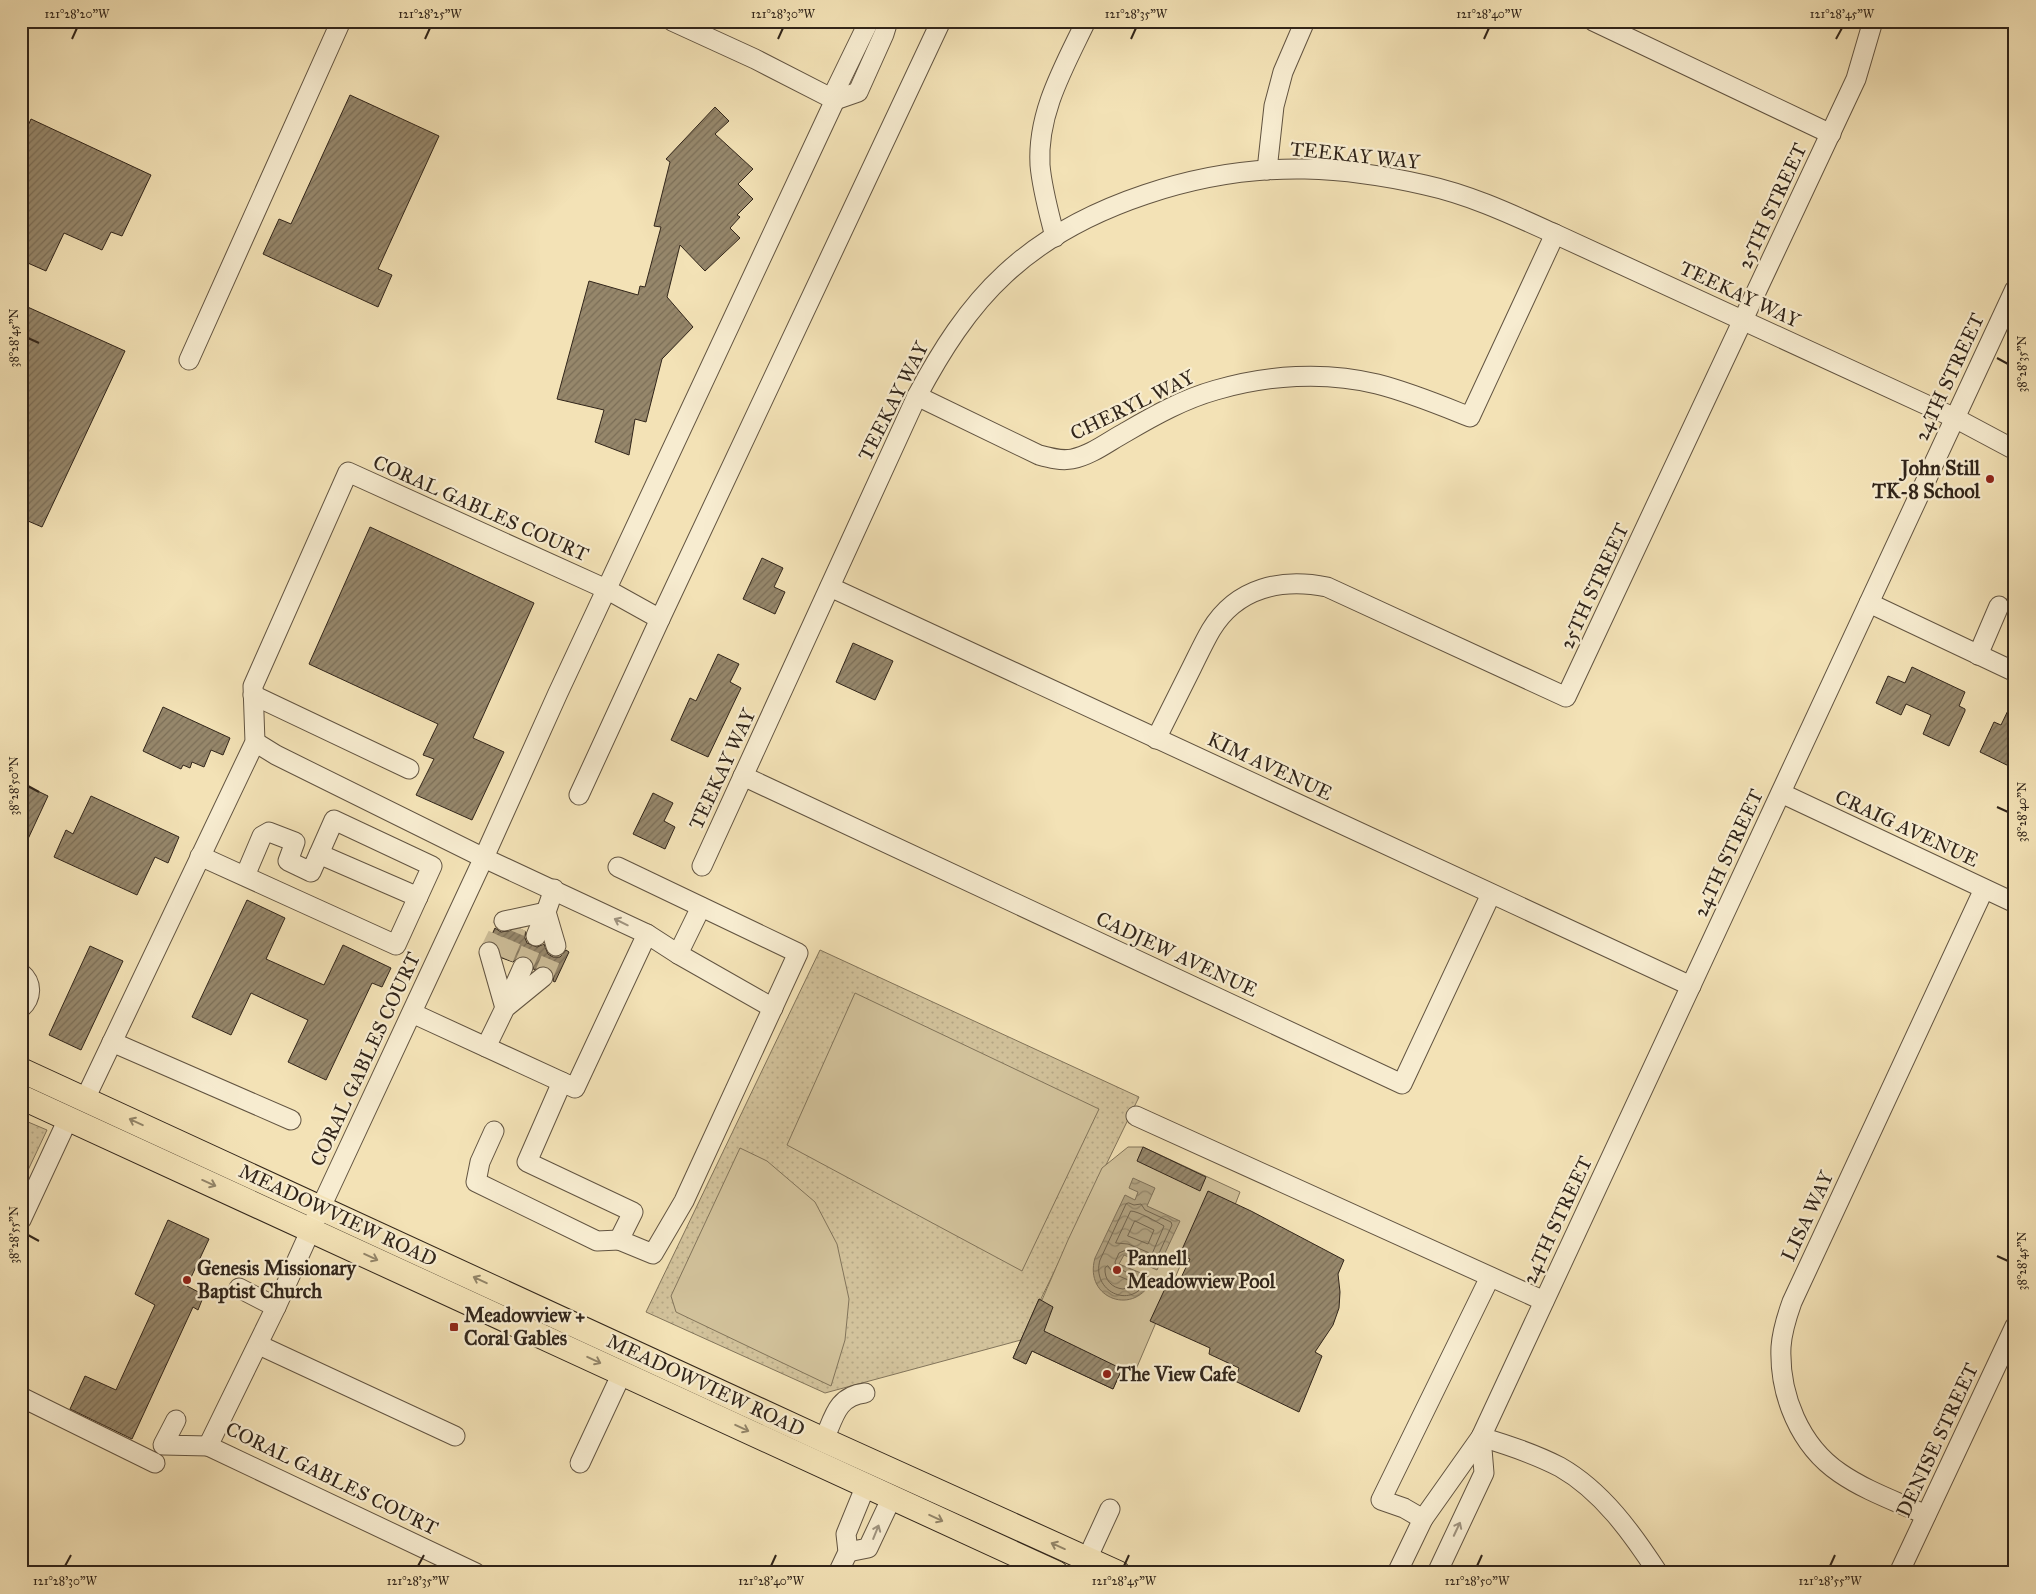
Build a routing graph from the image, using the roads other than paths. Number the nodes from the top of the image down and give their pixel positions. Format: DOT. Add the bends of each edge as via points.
graph roads {
  1 [pos="341,21"];
  2 [pos="672,21"];
  3 [pos="869,21"];
  4 [pos="888,21"];
  5 [pos="940,21"];
  6 [pos="1086,21"];
  7 [pos="1305,21"];
  8 [pos="1594,21"];
  9 [pos="1873,21"];
  10 [pos="835,100"];
  11 [pos="1831,134"];
  12 [pos="1267,170"];
  13 [pos="1556,234"];
  14 [pos="1055,237"];
  15 [pos="2015,289"];
  16 [pos="1744,321"];
  17 [pos="189,360"];
  18 [pos="918,396"];
  19 [pos="1955,418"];
  20 [pos="2015,450"];
  21 [pos="830,587"];
  22 [pos="606,589"];
  23 [pos="1869,603"];
  24 [pos="1999,606"];
  25 [pos="660,619"];
  26 [pos="1978,654"];
  27 [pos="2015,672"];
  28 [pos="253,695"];
  29 [pos="1156,739"];
  30 [pos="255,742"];
  31 [pos="408,769"];
  32 [pos="743,776"];
  33 [pos="1781,793"];
  34 [pos="579,795"];
  35 [pos="319,854"];
  36 [pos="200,856"];
  37 [pos="484,858"];
  38 [pos="702,866"];
  39 [pos="618,867"];
  40 [pos="311,872"];
  41 [pos="245,876"];
  42 [pos="554,889"];
  43 [pos="1984,889"];
  44 [pos="1491,894"];
  45 [pos="418,898"];
  46 [pos="300,901"];
  47 [pos="2015,903"];
  48 [pos="701,907"];
  49 [pos="546,912"];
  50 [pos="510,924"];
  51 [pos="647,934"];
  52 [pos="536,936"];
  53 [pos="556,946"];
  54 [pos="678,954"];
  55 [pos="497,955"];
  56 [pos="523,967"];
  57 [pos="21,973"];
  58 [pos="543,977"];
  59 [pos="1691,986"];
  60 [pos="21,1008"];
  61 [pos="504,1008"];
  62 [pos="773,1008"];
  63 [pos="412,1012"];
  64 [pos="112,1042"];
  65 [pos="486,1047"];
  66 [pos="21,1070"];
  67 [pos="562,1082"];
  68 [pos="21,1097"];
  69 [pos="85,1099"];
  70 [pos="1136,1116"];
  71 [pos="68,1119"];
  72 [pos="291,1120"];
  73 [pos="494,1131"];
  74 [pos="321,1207"];
  75 [pos="21,1220"];
  76 [pos="311,1229"];
  77 [pos="620,1240"];
  78 [pos="1490,1277"];
  79 [pos="239,1288"];
  80 [pos="1544,1301"];
  81 [pos="276,1307"];
  82 [pos="2015,1326"];
  83 [pos="258,1345"];
  84 [pos="622,1373"];
  85 [pos="865,1393"];
  86 [pos="21,1397"];
  87 [pos="176,1420"];
  88 [pos="455,1436"];
  89 [pos="1481,1437"];
  90 [pos="824,1440"];
  91 [pos="208,1446"];
  92 [pos="155,1463"];
  93 [pos="580,1463"];
  94 [pos="866,1485"];
  95 [pos="892,1497"];
  96 [pos="1110,1510"];
  97 [pos="1926,1515"];
  98 [pos="1422,1519"];
  99 [pos="848,1552"];
  100 [pos="1087,1559"];
  101 [pos="476,1573"];
  102 [pos="838,1573"];
  103 [pos="1056,1573"];
  104 [pos="1118,1573"];
  105 [pos="1397,1573"];
  106 [pos="1437,1573"];
  107 [pos="1658,1573"];
  108 [pos="1899,1573"];
  1 -- 17 [label="street"];
  2 -- 10 [label="street"];
  3 -- 10 [label="street" via="836,89"];
  4 -- 10 [label="street" via="858,92"];
  5 -- 25 [label="street"];
  6 -- 14 [label="street" via="1053,90 1040,141 1042,182"];
  7 -- 12 [label="street" via="1283,72 1274,106"];
  8 -- 11 [label="street"];
  9 -- 11 [label="street, 25TH STREET" via="1856,79"];
  10 -- 22 [label="street"];
  11 -- 16 [label="street, 25TH STREET"];
  12 -- 13 [label="street, TEEKAY WAY" via="1306,169 1381,176 1426,185 1499,208"];
  12 -- 14 [label="street, TEEKAY WAY" via="1218,176 1170,187 1106,210"];
  13 -- 16 [label="street, TEEKAY WAY"];
  13 -- 18 [label="street, CHERYL WAY" via="1470,417 1414,394 1376,384 1320,377 1287,377 1215,390 1158,413 1086,455 1054,459 1039,455"];
  14 -- 18 [label="street, TEEKAY WAY" via="1030,252 976,304 951,336"];
  15 -- 19 [label="street, 24TH STREET"];
  16 -- 19 [label="street, TEEKAY WAY"];
  16 -- 29 [label="street, 25TH STREET" via="1566,698 1328,587 1282,583 1244,597 1227,610 1212,629"];
  18 -- 21 [label="street, TEEKAY WAY"];
  19 -- 20 [label="street, TEEKAY WAY"];
  19 -- 23 [label="street, 24TH STREET"];
  21 -- 29 [label="street, KIM AVENUE"];
  21 -- 32 [label="street, TEEKAY WAY"];
  22 -- 25 [label="street"];
  22 -- 28 [label="street, CORAL GABLES COURT" via="348,472 253,686"];
  22 -- 37 [label="street, CORAL GABLES COURT"];
  23 -- 26 [label="street"];
  23 -- 33 [label="street, 24TH STREET"];
  24 -- 26 [label="street"];
  25 -- 34 [label="street"];
  26 -- 27 [label="street"];
  28 -- 30 [label="street, CORAL GABLES COURT"];
  28 -- 31 [label="street"];
  29 -- 44 [label="street, KIM AVENUE"];
  30 -- 36 [label="street"];
  30 -- 37 [label="street"];
  32 -- 38 [label="street, TEEKAY WAY"];
  32 -- 44 [label="street, CADJEW AVENUE" via="1402,1084"];
  33 -- 43 [label="street, CRAIG AVENUE"];
  33 -- 59 [label="street, 24TH STREET"];
  35 -- 40 [label="street"];
  35 -- 45 [label="street"];
  35 -- 45 [label="street" via="334,820 432,866"];
  36 -- 41 [label="street"];
  36 -- 64 [label="street"];
  37 -- 42 [label="street"];
  37 -- 63 [label="street, CORAL GABLES COURT"];
  39 -- 48 [label="street"];
  40 -- 41 [label="street" via="288,861 295,842 269,832 262,836"];
  40 -- 46 [label="street"];
  41 -- 46 [label="street"];
  42 -- 49 [label="street"];
  51 -- 42 [label="street, one-way"];
  43 -- 47 [label="street, CRAIG AVENUE"];
  43 -- 97 [label="street, LISA WAY" via="1792,1302 1781,1346 1786,1395 1792,1414 1819,1455 1855,1482"];
  44 -- 59 [label="street, KIM AVENUE"];
  45 -- 46 [label="street" via="396,945"];
  48 -- 54 [label="street"];
  48 -- 62 [label="street" via="798,953"];
  49 -- 50 [label="street"];
  49 -- 52 [label="street"];
  49 -- 53 [label="street"];
  51 -- 54 [label="street"];
  51 -- 67 [label="street" via="575,1088"];
  54 -- 62 [label="street"];
  55 -- 61 [label="street"];
  56 -- 61 [label="street"];
  57 -- 60 [label="street" via="29,983 30,991"];
  58 -- 61 [label="street"];
  59 -- 80 [label="street, 24TH STREET"];
  61 -- 65 [label="street"];
  62 -- 77 [label="street" via="684,1201 652,1254"];
  63 -- 65 [label="street"];
  63 -- 74 [label="street, CORAL GABLES COURT"];
  64 -- 69 [label="street"];
  64 -- 72 [label="street"];
  65 -- 67 [label="street"];
  66 -- 69 [label="main road, MEADOWVIEW ROAD"];
  67 -- 77 [label="street" via="527,1162 633,1212"];
  68 -- 71 [label="main road, MEADOWVIEW ROAD"];
  74 -- 69 [label="main road, MEADOWVIEW ROAD, one-way"];
  70 -- 78 [label="street"];
  71 -- 75 [label="street"];
  71 -- 76 [label="main road, MEADOWVIEW ROAD, one-way"];
  73 -- 77 [label="street" via="480,1162 476,1182 597,1241"];
  74 -- 76 [label="street, CORAL GABLES COURT"];
  90 -- 74 [label="main road, MEADOWVIEW ROAD, one-way"];
  76 -- 81 [label="street, CORAL GABLES COURT"];
  76 -- 84 [label="main road, MEADOWVIEW ROAD, one-way"];
  78 -- 80 [label="street"];
  78 -- 98 [label="street" via="1381,1500"];
  79 -- 81 [label="street"];
  80 -- 89 [label="street, 24TH STREET"];
  81 -- 83 [label="street, CORAL GABLES COURT"];
  82 -- 97 [label="street, DENISE STREET"];
  83 -- 88 [label="street"];
  83 -- 91 [label="street, CORAL GABLES COURT"];
  84 -- 93 [label="street"];
  84 -- 94 [label="main road, MEADOWVIEW ROAD, one-way"];
  85 -- 90 [label="street" via="853,1394 841,1402"];
  86 -- 92 [label="street"];
  87 -- 91 [label="street" via="163,1445"];
  89 -- 98 [label="street, 24TH STREET"];
  106 -- 89 [label="street, 24TH STREET, one-way" via="1484,1473"];
  89 -- 107 [label="street" via="1538,1456 1585,1485 1616,1514"];
  100 -- 90 [label="main road, MEADOWVIEW ROAD, one-way"];
  91 -- 101 [label="street, CORAL GABLES COURT"];
  94 -- 95 [label="main road, MEADOWVIEW ROAD"];
  94 -- 99 [label="street" via="846,1534"];
  99 -- 95 [label="street, one-way" via="868,1548"];
  95 -- 103 [label="main road, MEADOWVIEW ROAD, one-way"];
  96 -- 100 [label="street"];
  97 -- 108 [label="street, DENISE STREET"];
  98 -- 105 [label="street, 24TH STREET"];
  99 -- 102 [label="street"];
  100 -- 104 [label="main road, MEADOWVIEW ROAD"];
}
